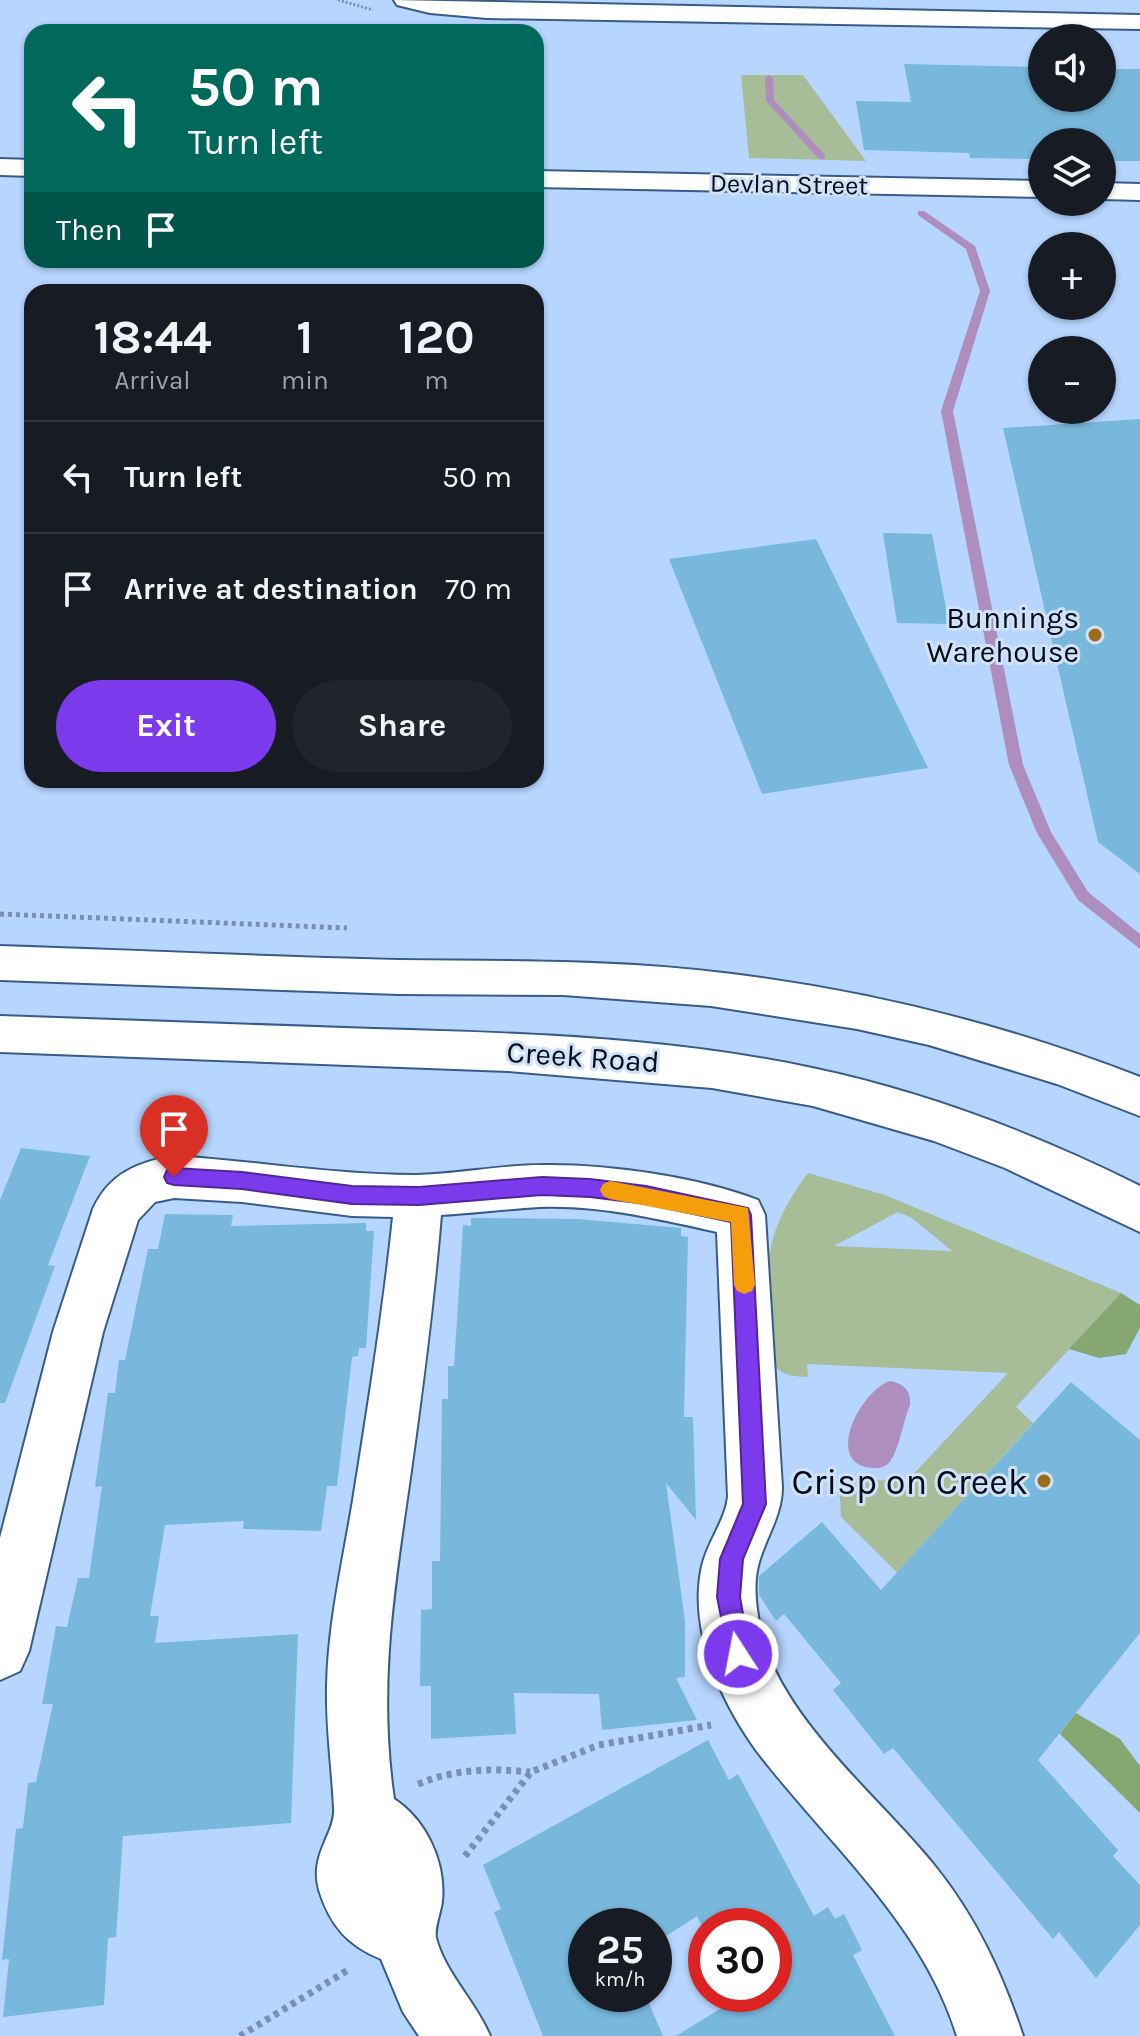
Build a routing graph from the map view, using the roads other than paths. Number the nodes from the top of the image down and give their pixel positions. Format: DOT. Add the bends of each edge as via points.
graph roads {
  1 [pos="405,0"];
  2 [pos="1140,22"];
  3 [pos="0,167"];
  4 [pos="24,168"];
  5 [pos="544,179"];
  6 [pos="1028,189"];
  7 [pos="1116,191"];
  8 [pos="1140,192"];
  9 [pos="0,963"];
  10 [pos="0,1034"];
  11 [pos="1140,1097"];
  12 [pos="419,1196"];
  13 [pos="1140,1210"];
  14 [pos="0,1651"];
  15 [pos="457,2036"];
  16 [pos="990,2036"];
  1 -- 2 [label="street" via="487,11"];
  3 -- 4 [label="street"];
  5 -- 6 [label="street, Devlan Street"];
  7 -- 8 [label="street"];
  9 -- 11 [label="street" via="563,978 772,995 935,1027 1020,1051"];
  10 -- 13 [label="street, Creek Road" via="616,1057 696,1065 906,1111 1000,1145"];
  12 -- 14 [label="street" via="352,1195 174,1177 150,1181 126,1197 117,1209 78,1332"];
  12 -- 15 [label="street" via="407,1324 361,1622 357,1749 366,1816 348,1854 348,1875 352,1897 364,1917 381,1930 403,1936 426,1989"];
  12 -- 16 [label="street" via="526,1186 590,1188 741,1215 754,1504 732,1559 729,1597 743,1672 761,1709 936,1916"];
}
